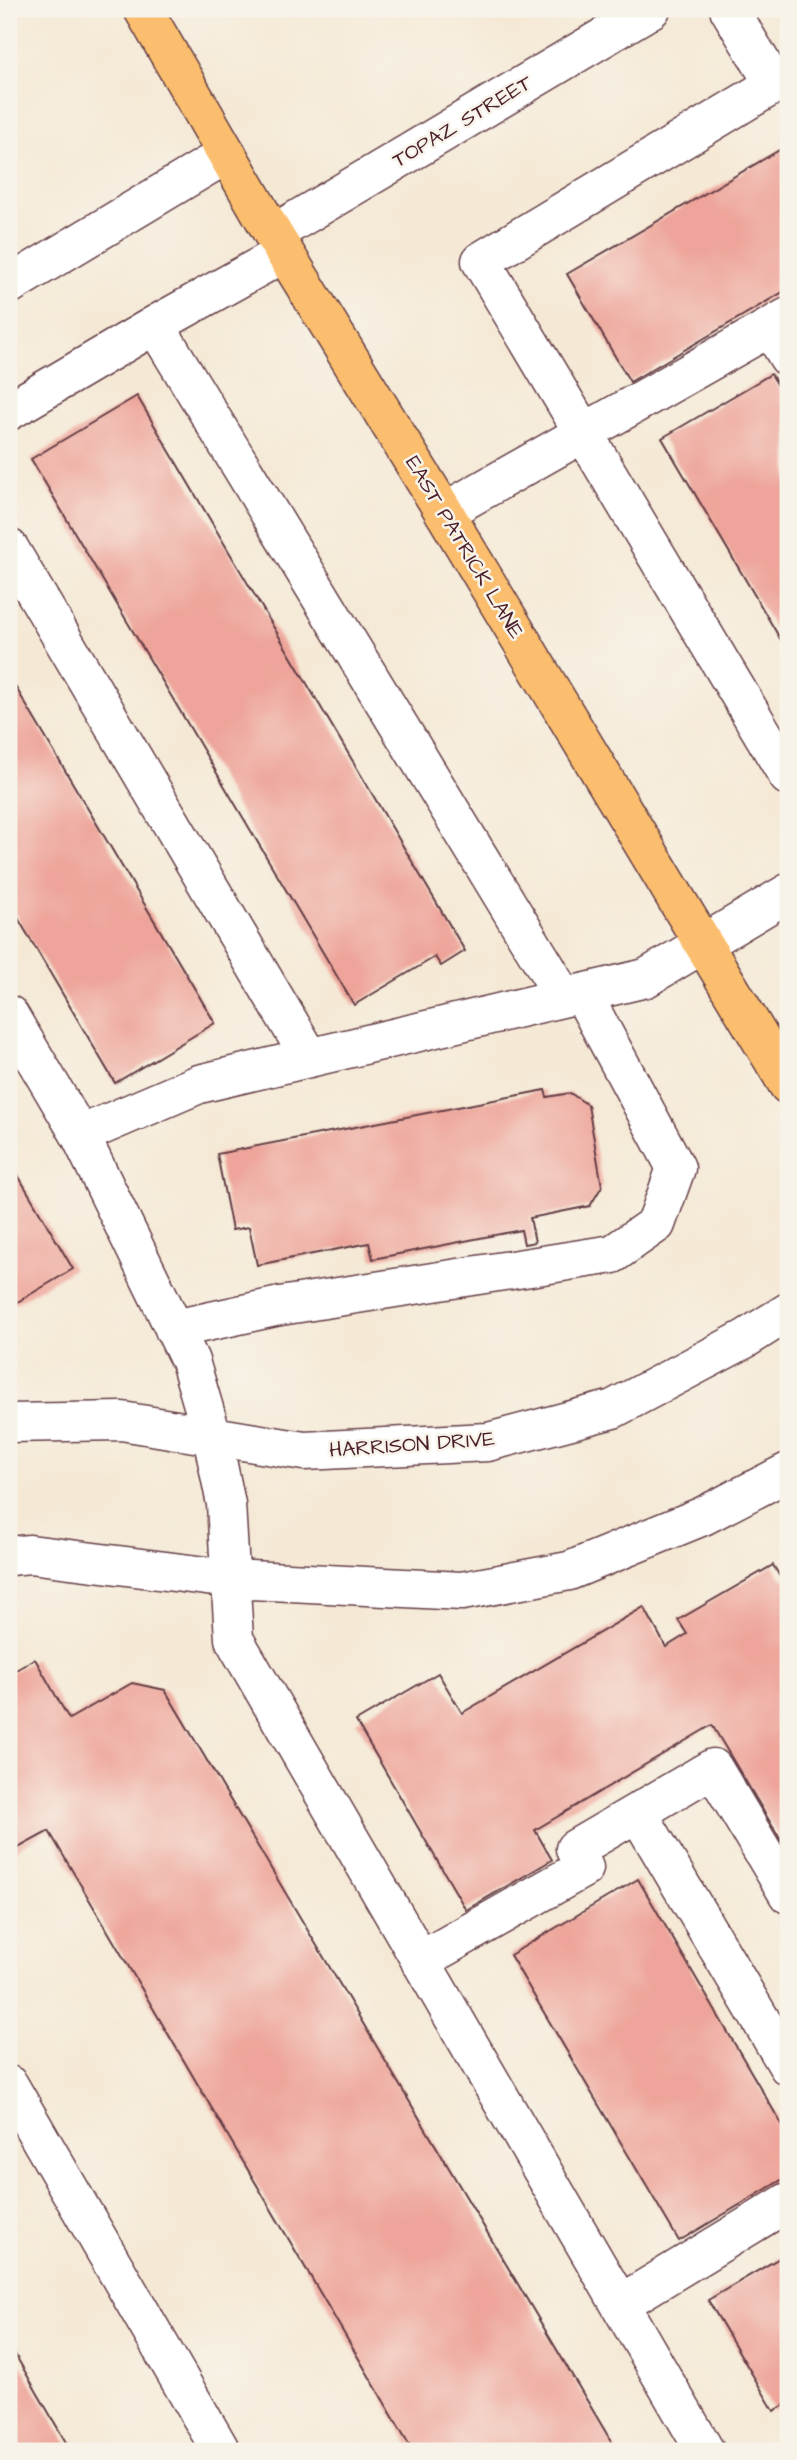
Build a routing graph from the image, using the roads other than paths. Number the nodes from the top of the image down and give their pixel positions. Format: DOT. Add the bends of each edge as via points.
graph roads {
  1 [pos="143,9"];
  2 [pos="651,9"];
  3 [pos="729,9"];
  4 [pos="781,80"];
  5 [pos="227,155"];
  6 [pos="279,243"];
  7 [pos="9,285"];
  8 [pos="155,325"];
  9 [pos="782,334"];
  10 [pos="9,411"];
  11 [pos="584,433"];
  12 [pos="444,512"];
  13 [pos="9,548"];
  14 [pos="788,776"];
  15 [pos="788,893"];
  16 [pos="703,944"];
  17 [pos="573,995"];
  18 [pos="9,1015"];
  19 [pos="310,1058"];
  20 [pos="788,1085"];
  21 [pos="80,1135"];
  22 [pos="788,1312"];
  23 [pos="174,1329"];
  24 [pos="9,1423"];
  25 [pos="212,1436"];
  26 [pos="788,1472"];
  27 [pos="9,1556"];
  28 [pos="230,1579"];
  29 [pos="638,1812"];
  30 [pos="788,1894"];
  31 [pos="420,1961"];
  32 [pos="788,2066"];
  33 [pos="9,2085"];
  34 [pos="788,2202"];
  35 [pos="620,2304"];
  36 [pos="221,2451"];
  37 [pos="705,2451"];
  1 -- 5 [label="main road, EAST PATRICK LANE"];
  2 -- 6 [label="street, TOPAZ STREET"];
  3 -- 4 [label="street"];
  4 -- 11 [label="street" via="481,261"];
  5 -- 6 [label="main road, EAST PATRICK LANE"];
  5 -- 7 [label="street"];
  6 -- 8 [label="street, TOPAZ STREET"];
  6 -- 12 [label="main road, EAST PATRICK LANE"];
  8 -- 10 [label="street, TOPAZ STREET"];
  8 -- 17 [label="street"];
  9 -- 11 [label="street"];
  11 -- 12 [label="street"];
  11 -- 14 [label="street"];
  12 -- 16 [label="main road, EAST PATRICK LANE"];
  13 -- 19 [label="street"];
  15 -- 16 [label="street"];
  16 -- 17 [label="street" via="646,978"];
  16 -- 20 [label="main road, EAST PATRICK LANE"];
  17 -- 19 [label="street"];
  17 -- 23 [label="street" via="676,1168 656,1224 613,1254 280,1306"];
  18 -- 21 [label="street"];
  19 -- 21 [label="street" via="200,1084"];
  21 -- 23 [label="street"];
  22 -- 25 [label="street, HARRISON DRIVE" via="613,1409 488,1442 304,1451"];
  23 -- 25 [label="street" via="190,1361"];
  24 -- 25 [label="street, HARRISON DRIVE" via="122,1421"];
  25 -- 28 [label="street" via="226,1504"];
  26 -- 28 [label="street" via="703,1516 569,1571 462,1591"];
  27 -- 28 [label="street" via="30,1554"];
  28 -- 31 [label="street" via="234,1639"];
  29 -- 30 [label="street" via="713,1768"];
  29 -- 31 [label="street" via="575,1849 584,1868"];
  29 -- 32 [label="street"];
  31 -- 35 [label="street"];
  33 -- 36 [label="street"];
  34 -- 35 [label="street"];
  35 -- 37 [label="street"];
}
